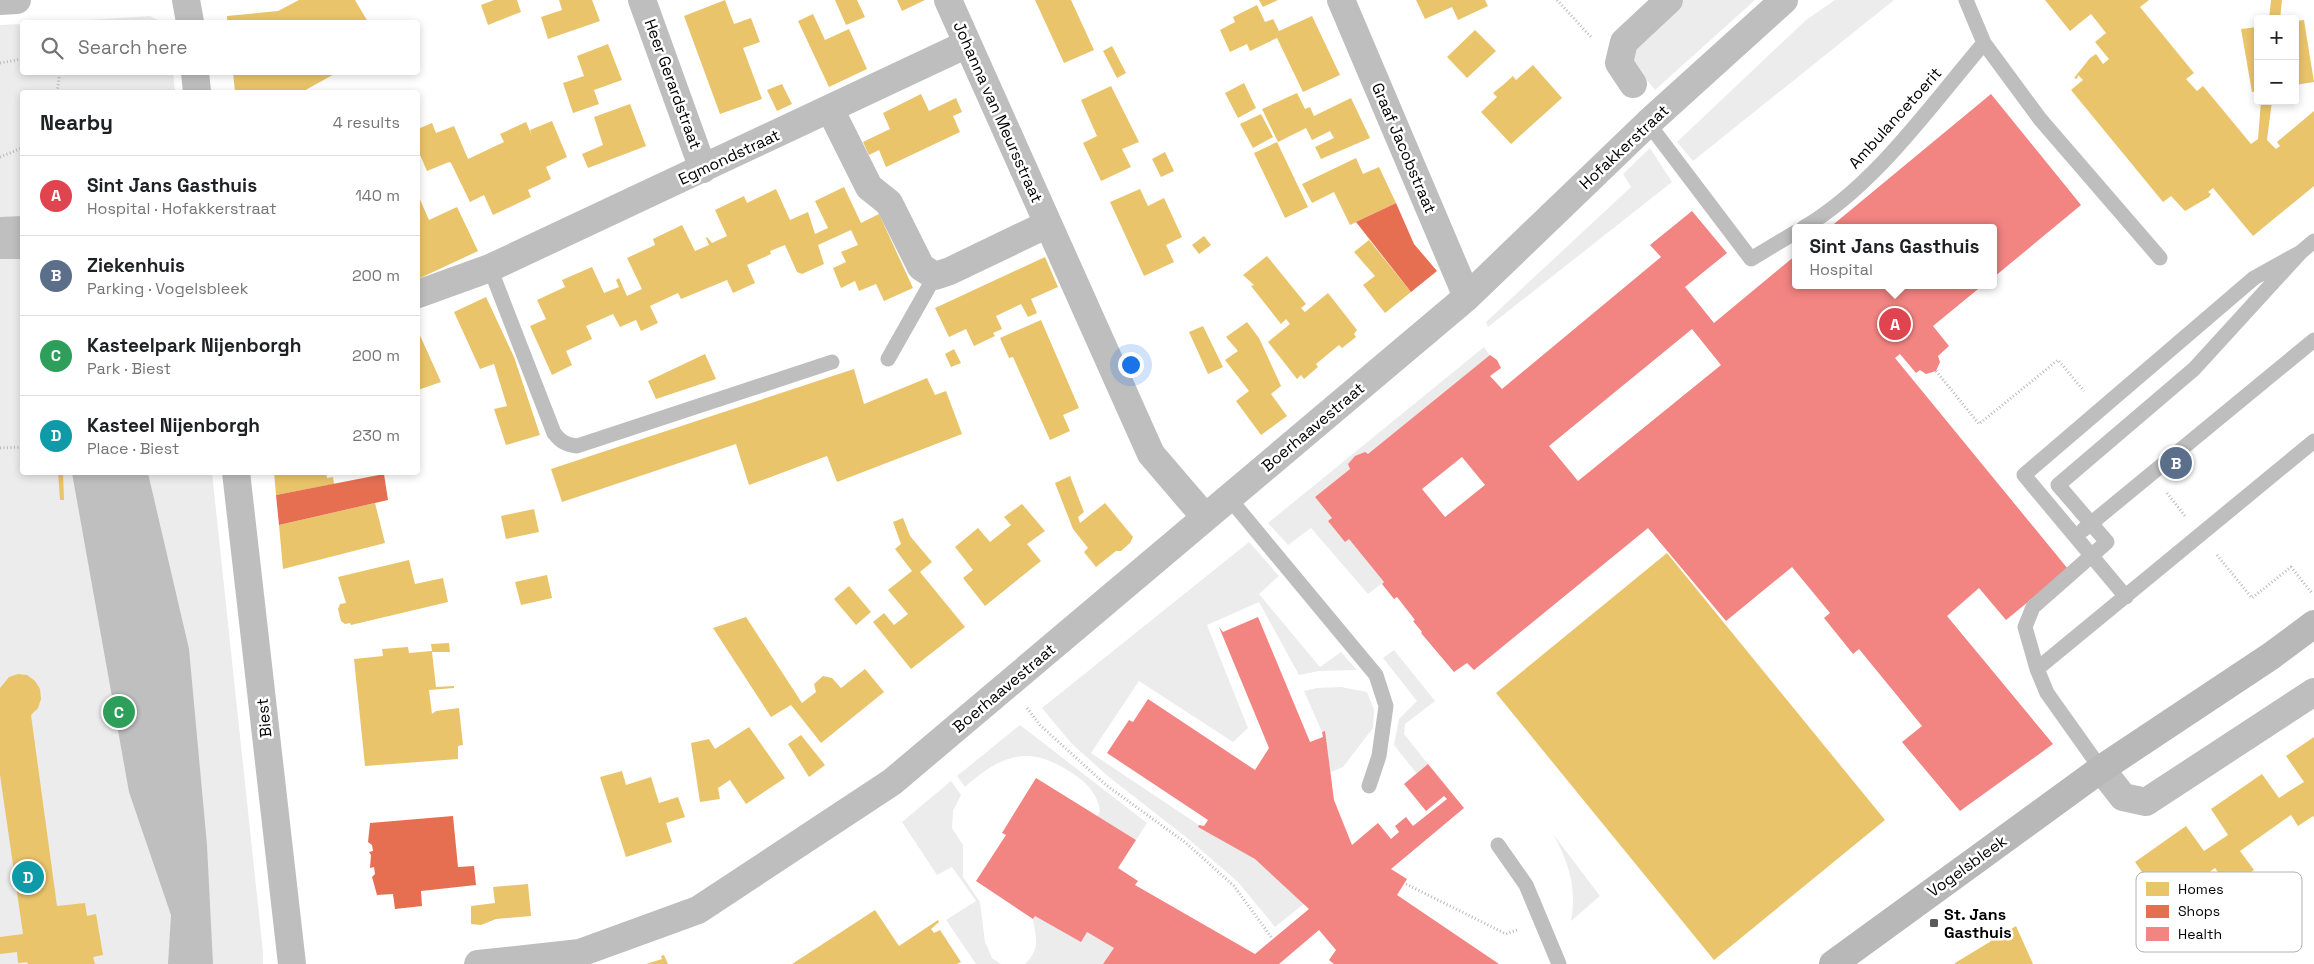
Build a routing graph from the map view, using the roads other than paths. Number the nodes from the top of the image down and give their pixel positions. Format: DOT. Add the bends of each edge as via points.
graph roads {
  1 [pos="17,0"];
  2 [pos="186,0"];
  3 [pos="642,0"];
  4 [pos="948,0"];
  5 [pos="1341,0"];
  6 [pos="1669,0"];
  7 [pos="1784,0"];
  8 [pos="1966,0"];
  9 [pos="0,1"];
  10 [pos="190,20"];
  11 [pos="1984,43"];
  12 [pos="967,44"];
  13 [pos="195,75"];
  14 [pos="1633,84"];
  15 [pos="197,90"];
  16 [pos="830,108"];
  17 [pos="1648,124"];
  18 [pos="703,169"];
  19 [pos="1048,224"];
  20 [pos="1810,224"];
  21 [pos="1792,234"];
  22 [pos="2314,241"];
  23 [pos="2301,252"];
  24 [pos="2160,258"];
  25 [pos="490,268"];
  26 [pos="935,276"];
  27 [pos="420,293"];
  28 [pos="1467,297"];
  29 [pos="2314,340"];
  30 [pos="888,360"];
  31 [pos="832,362"];
  32 [pos="2314,441"];
  33 [pos="236,475"];
  34 [pos="1229,498"];
  35 [pos="1205,517"];
  36 [pos="2076,536"];
  37 [pos="2126,597"];
  38 [pos="2314,624"];
  39 [pos="2037,669"];
  40 [pos="2314,692"];
  41 [pos="2101,769"];
  42 [pos="1369,786"];
  43 [pos="1498,845"];
  44 [pos="292,964"];
  45 [pos="478,964"];
  46 [pos="1559,964"];
  47 [pos="1833,964"];
  1 -- 9 [label="street"];
  2 -- 10 [label="street"];
  3 -- 18 [label="street, Heer Gerardstraat"];
  4 -- 12 [label="street, Johanna van Meursstraat"];
  5 -- 28 [label="street, Graaf Jacobstraat"];
  6 -- 14 [label="street" via="1624,42 1619,63"];
  7 -- 17 [label="street, Hofakkerstraat"];
  8 -- 11 [label="lane"];
  11 -- 20 [label="lane, Ambulancetoerit" via="1873,172"];
  11 -- 24 [label="lane" via="2040,119"];
  12 -- 16 [label="street, Egmondstraat"];
  12 -- 19 [label="street, Johanna van Meursstraat"];
  13 -- 15 [label="street"];
  16 -- 18 [label="street, Egmondstraat"];
  16 -- 26 [label="street" via="869,187 889,203 921,267"];
  17 -- 21 [label="lane" via="1751,259"];
  17 -- 28 [label="street, Hofakkerstraat"];
  18 -- 25 [label="street, Egmondstraat"];
  19 -- 26 [label="street"];
  19 -- 35 [label="street, Johanna van Meursstraat" via="1151,454"];
  22 -- 23 [label="lane"];
  23 -- 36 [label="lane" via="2254,278 2024,475"];
  23 -- 39 [label="lane" via="2194,369 2058,484 2107,542 2033,607 2025,627"];
  25 -- 27 [label="street, Egmondstraat"];
  25 -- 31 [label="lane" via="554,433 570,446"];
  26 -- 30 [label="lane"];
  28 -- 34 [label="street, Boerhaavestraat"];
  29 -- 36 [label="lane"];
  32 -- 37 [label="lane"];
  33 -- 44 [label="street, Biest"];
  34 -- 35 [label="street, Boerhaavestraat"];
  34 -- 42 [label="lane" via="1376,675 1386,706 1379,756"];
  35 -- 45 [label="street, Boerhaavestraat" via="892,782 698,910 580,952"];
  36 -- 37 [label="lane"];
  37 -- 39 [label="lane"];
  38 -- 41 [label="street, Vogelsbleek"];
  39 -- 41 [label="lane" via="2047,693"];
  40 -- 41 [label="street" via="2146,802 2123,797"];
  41 -- 47 [label="street, Vogelsbleek"];
  43 -- 46 [label="lane" via="1526,885"];
}
